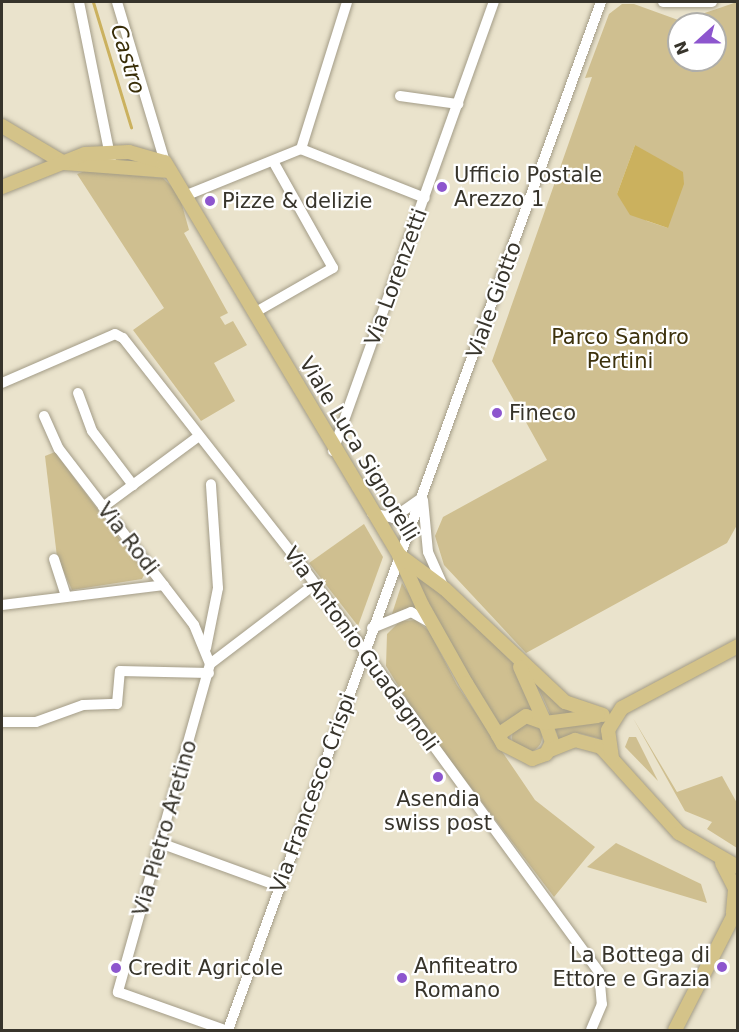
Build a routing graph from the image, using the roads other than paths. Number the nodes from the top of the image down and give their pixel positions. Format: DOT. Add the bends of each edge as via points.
graph roads {
  1 [pos="79,2"];
  2 [pos="117,2"];
  3 [pos="347,2"];
  4 [pos="494,2"];
  5 [pos="601,2"];
  6 [pos="663,2"];
  7 [pos="712,2"];
  8 [pos="400,96"];
  9 [pos="458,104"];
  10 [pos="2,126"];
  11 [pos="301,149"];
  12 [pos="110,151"];
  13 [pos="274,163"];
  14 [pos="64,164"];
  15 [pos="112,167"];
  16 [pos="167,167"];
  17 [pos="2,187"];
  18 [pos="187,195"];
  19 [pos="425,198"];
  20 [pos="254,313"];
  21 [pos="2,382"];
  22 [pos="78,393"];
  23 [pos="44,416"];
  24 [pos="199,436"];
  25 [pos="332,451"];
  26 [pos="211,484"];
  27 [pos="133,485"];
  28 [pos="423,497"];
  29 [pos="103,507"];
  30 [pos="370,512"];
  31 [pos="399,555"];
  32 [pos="54,560"];
  33 [pos="315,584"];
  34 [pos="164,585"];
  35 [pos="445,588"];
  36 [pos="66,596"];
  37 [pos="2,605"];
  38 [pos="434,625"];
  39 [pos="372,628"];
  40 [pos="738,646"];
  41 [pos="206,648"];
  42 [pos="364,652"];
  43 [pos="517,660"];
  44 [pos="209,668"];
  45 [pos="622,708"];
  46 [pos="603,715"];
  47 [pos="2,722"];
  48 [pos="545,723"];
  49 [pos="498,735"];
  50 [pos="550,750"];
  51 [pos="612,758"];
  52 [pos="160,843"];
  53 [pos="722,863"];
  54 [pos="738,867"];
  55 [pos="278,886"];
  56 [pos="736,910"];
  57 [pos="226,1030"];
  58 [pos="591,1030"];
  59 [pos="675,1030"];
  1 -- 12 [label="street"];
  2 -- 16 [label="street"];
  3 -- 11 [label="street"];
  4 -- 9 [label="street, Via Lorenzetti"];
  5 -- 28 [label="street, Viale Giotto"];
  6 -- 7 [label="street"];
  8 -- 9 [label="street"];
  9 -- 19 [label="street, Via Lorenzetti"];
  10 -- 14 [label="main road"];
  11 -- 13 [label="street"];
  11 -- 19 [label="street"];
  12 -- 14 [label="main road"];
  12 -- 15 [label="street"];
  12 -- 16 [label="main road"];
  13 -- 18 [label="street"];
  13 -- 20 [label="street" via="333,267"];
  14 -- 15 [label="main road"];
  14 -- 17 [label="main road"];
  15 -- 16 [label="main road"];
  16 -- 18 [label="main road, Viale Luca Signorelli"];
  18 -- 20 [label="main road, Viale Luca Signorelli"];
  19 -- 25 [label="street, Via Lorenzetti"];
  20 -- 25 [label="main road, Viale Luca Signorelli"];
  21 -- 24 [label="street, Via Antonio Guadagnoli" via="115,334"];
  22 -- 27 [label="street" via="92,431"];
  23 -- 29 [label="street, Via Rodi" via="59,448"];
  24 -- 27 [label="street"];
  24 -- 33 [label="street, Via Antonio Guadagnoli"];
  25 -- 30 [label="main road, Viale Luca Signorelli"];
  26 -- 41 [label="street" via="218,588"];
  27 -- 29 [label="street"];
  28 -- 30 [label="street" via="393,518"];
  28 -- 31 [label="street, Viale Giotto"];
  28 -- 35 [label="street, Viale Luca Signorelli" via="428,552"];
  29 -- 34 [label="street, Via Rodi"];
  30 -- 31 [label="main road, Viale Luca Signorelli"];
  31 -- 35 [label="main road"];
  31 -- 38 [label="main road, Viale Luca Signorelli"];
  31 -- 39 [label="street, Via Francesco Crispi"];
  32 -- 36 [label="street"];
  33 -- 42 [label="street, Via Antonio Guadagnoli"];
  33 -- 44 [label="street"];
  34 -- 36 [label="street"];
  34 -- 41 [label="street, Via Rodi"];
  35 -- 43 [label="main road, Viale Luca Signorelli"];
  36 -- 37 [label="street"];
  38 -- 39 [label="street" via="411,612"];
  38 -- 49 [label="main road, Viale Luca Signorelli"];
  39 -- 42 [label="street, Via Francesco Crispi"];
  40 -- 45 [label="main road"];
  41 -- 44 [label="street, Via Rodi"];
  42 -- 55 [label="street, Via Francesco Crispi"];
  42 -- 58 [label="street, Via Antonio Guadagnoli" via="599,972 602,1004"];
  43 -- 46 [label="main road, Viale Luca Signorelli" via="573,707"];
  43 -- 48 [label="main road"];
  44 -- 47 [label="street" via="120,671 117,704 83,705 36,722"];
  44 -- 52 [label="street, Via Pietro Aretino"];
  45 -- 46 [label="main road"];
  45 -- 51 [label="main road" via="608,730"];
  46 -- 48 [label="main road"];
  48 -- 49 [label="main road" via="521,717"];
  48 -- 50 [label="main road" via="551,735"];
  49 -- 50 [label="main road, Viale Luca Signorelli" via="509,750 532,759"];
  50 -- 51 [label="main road" via="569,741 590,741"];
  51 -- 53 [label="main road" via="679,833"];
  52 -- 55 [label="street"];
  52 -- 57 [label="street, Via Pietro Aretino" via="118,992"];
  53 -- 54 [label="main road"];
  53 -- 56 [label="main road" via="735,889"];
  55 -- 57 [label="street, Via Francesco Crispi"];
  56 -- 59 [label="main road"];
}
